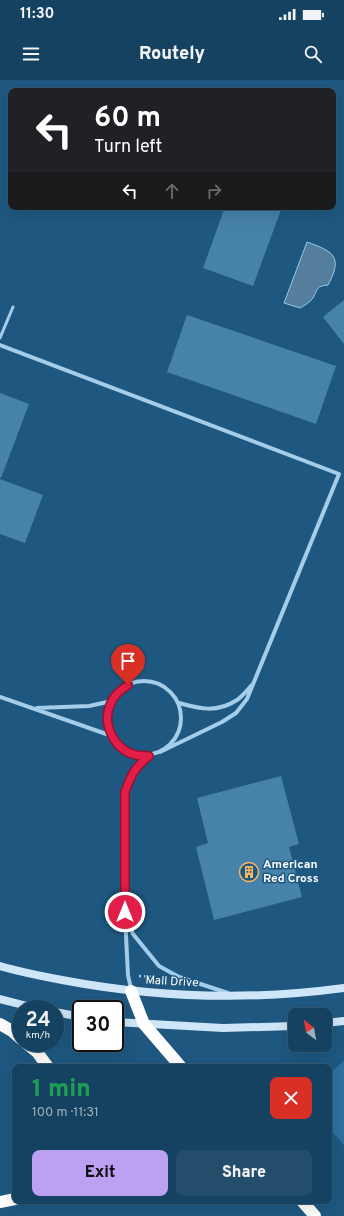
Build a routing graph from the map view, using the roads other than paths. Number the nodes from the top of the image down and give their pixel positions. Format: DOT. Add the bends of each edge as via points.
graph roads {
  1 [pos="13,307"];
  2 [pos="0,338"];
  3 [pos="0,346"];
  4 [pos="256,680"];
  5 [pos="0,697"];
  6 [pos="112,701"];
  7 [pos="179,704"];
  8 [pos="34,708"];
  9 [pos="112,736"];
  10 [pos="160,752"];
  11 [pos="149,756"];
  12 [pos="125,912"];
  13 [pos="0,966"];
  14 [pos="344,988"];
  15 [pos="131,991"];
  16 [pos="236,996"];
  17 [pos="0,999"];
  18 [pos="12,1002"];
  19 [pos="344,1021"];
  20 [pos="332,1022"];
  21 [pos="124,1023"];
  22 [pos="0,1024"];
  23 [pos="144,1024"];
  24 [pos="288,1026"];
  25 [pos="12,1031"];
  26 [pos="37,1052"];
  27 [pos="46,1064"];
  28 [pos="178,1064"];
  29 [pos="12,1200"];
  30 [pos="0,1202"];
  31 [pos="305,1204"];
  32 [pos="315,1216"];
  1 -- 2 [label="lane"];
  3 -- 4 [label="street" via="339,474"];
  4 -- 7 [label="street" via="238,700 215,709"];
  4 -- 10 [label="street" via="247,699 236,713"];
  5 -- 8 [label="street"];
  6 -- 7 [label="street" via="117,693 128,685 140,681 162,686 172,693"];
  6 -- 8 [label="street" via="89,706"];
  6 -- 9 [label="street" via="107,716"];
  7 -- 10 [label="street" via="182,714 181,726 170,746"];
  8 -- 9 [label="street"];
  9 -- 11 [label="street" via="124,750 136,755"];
  10 -- 11 [label="street"];
  11 -- 12 [label="street" via="131,775 125,792"];
  12 -- 15 [label="street"];
  12 -- 16 [label="street" via="133,934 159,966 179,977"];
  13 -- 15 [label="street, Mall Drive"];
  14 -- 16 [label="street, Mall Drive" via="305,993"];
  15 -- 16 [label="street, Mall Drive" via="183,996"];
  15 -- 23 [label="highway"];
  17 -- 18 [label="street"];
  19 -- 20 [label="street"];
  21 -- 23 [label="street"];
  22 -- 25 [label="highway"];
  23 -- 24 [label="street" via="223,1028"];
  23 -- 28 [label="highway"];
  26 -- 27 [label="highway"];
  29 -- 30 [label="highway"];
  31 -- 32 [label="highway"];
}
